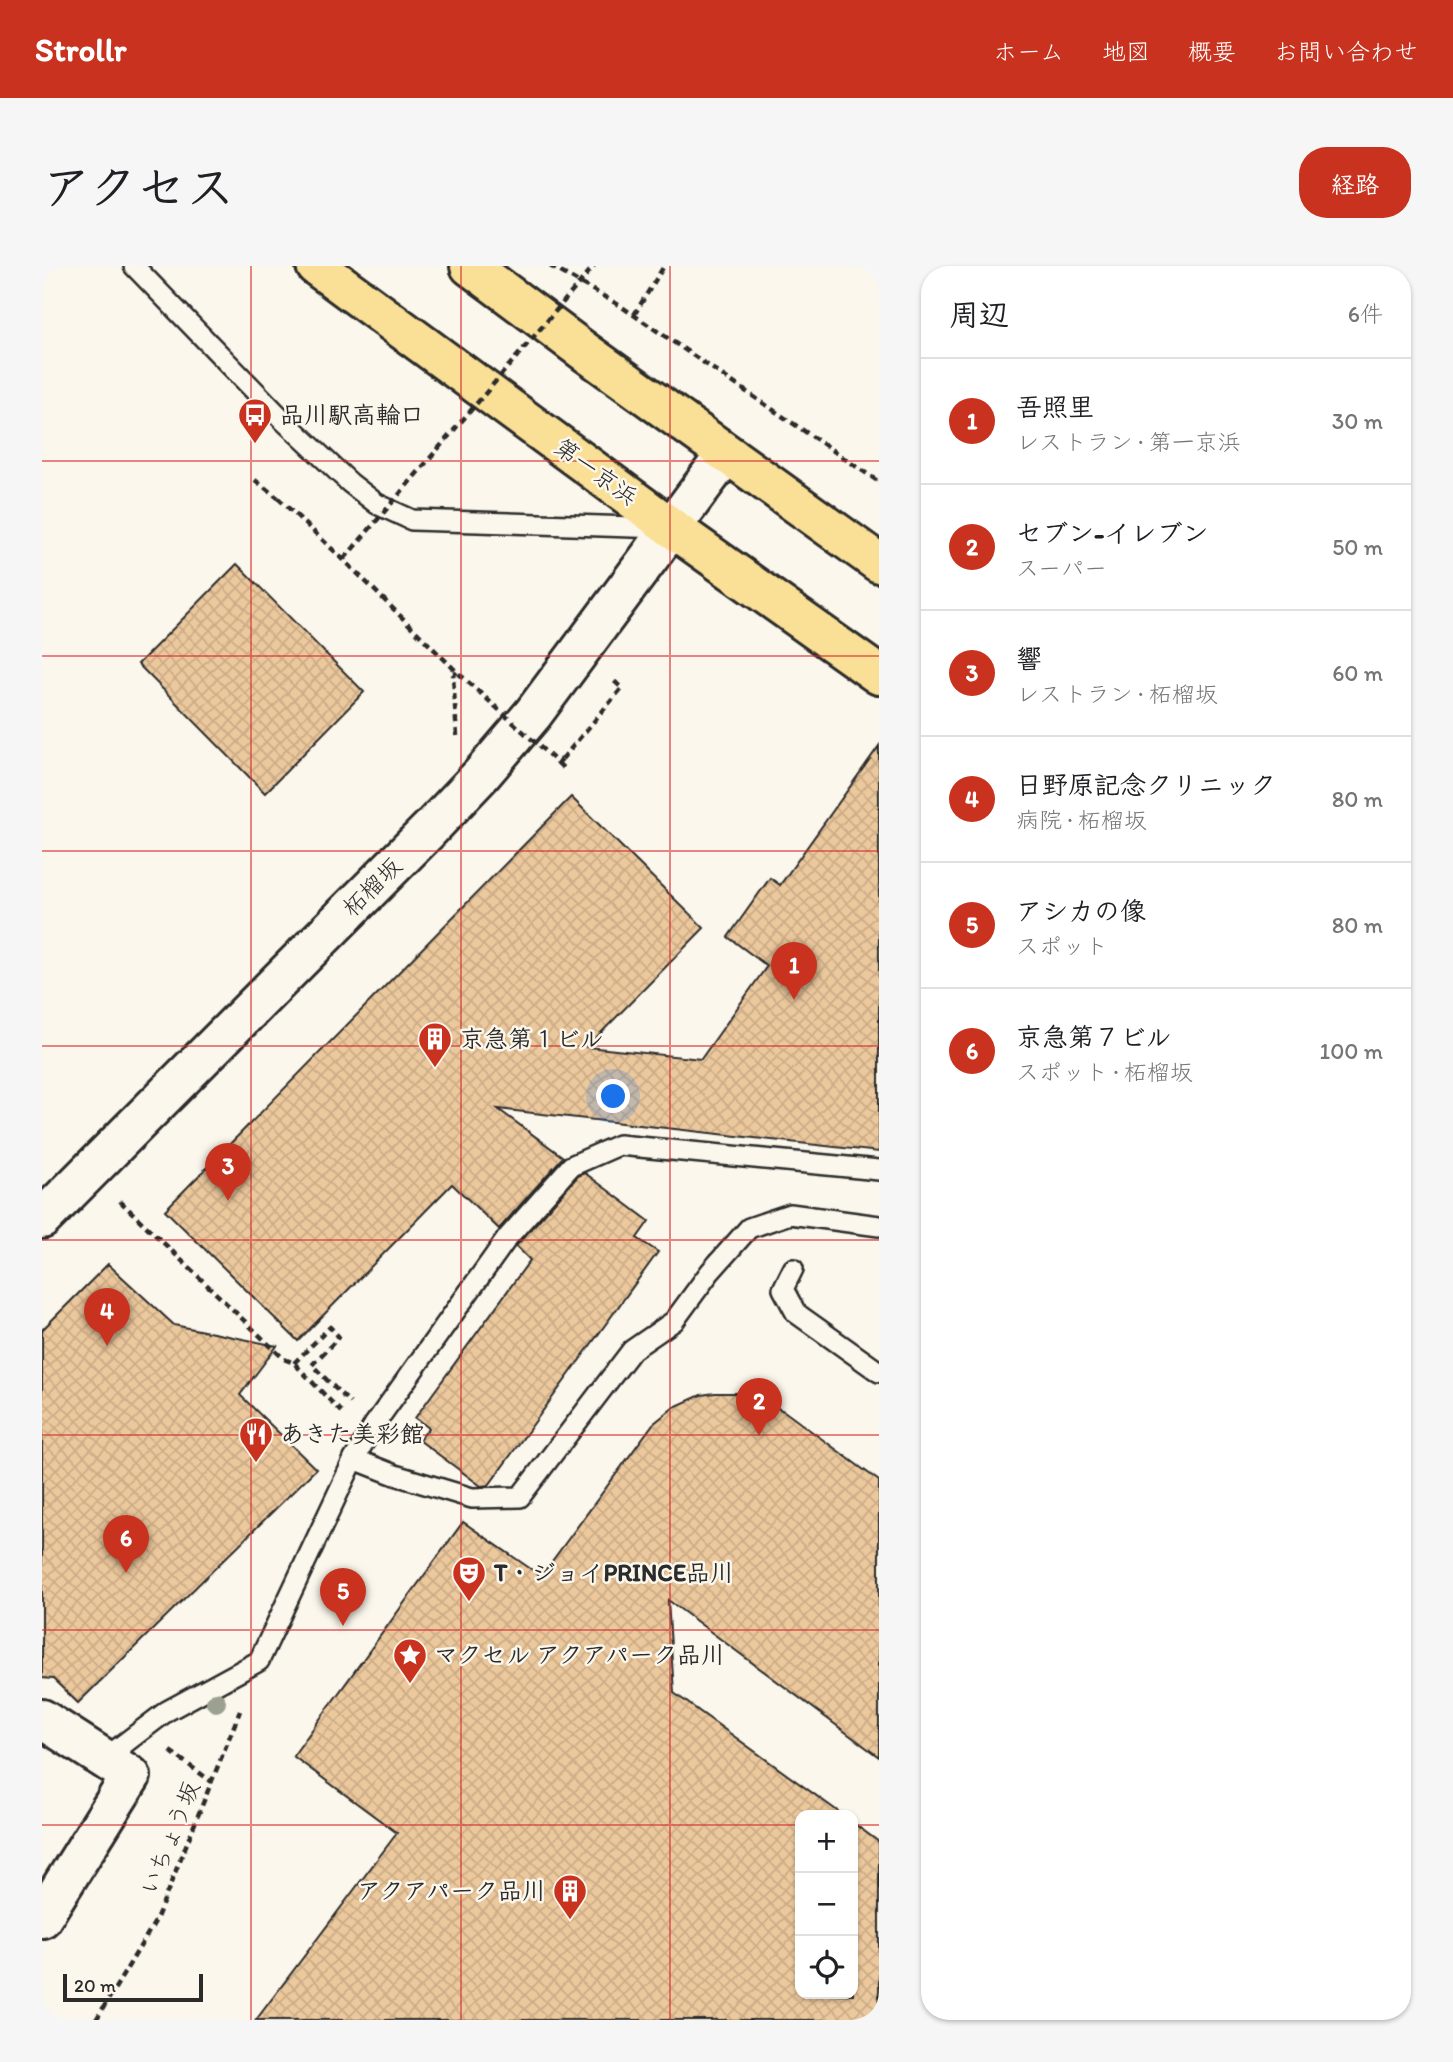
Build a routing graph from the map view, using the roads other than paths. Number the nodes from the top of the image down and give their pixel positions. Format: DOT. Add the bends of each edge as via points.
graph roads {
  1 [pos="134,266"];
  2 [pos="316,266"];
  3 [pos="470,266"];
  4 [pos="726,454"];
  5 [pos="672,528"];
  6 [pos="879,563"];
  7 [pos="879,675"];
  8 [pos="879,1170"];
  9 [pos="42,1219"];
  10 [pos="879,1226"];
  11 [pos="793,1269"];
  12 [pos="879,1372"];
  13 [pos="354,1459"];
  14 [pos="42,1718"];
  15 [pos="104,1759"];
  16 [pos="42,1918"];
  1 -- 5 [label="lane" via="282,419 377,504 412,520"];
  2 -- 5 [label="highway, 第一京浜"];
  3 -- 4 [label="highway"];
  4 -- 5 [label="street, 柘榴坂"];
  4 -- 6 [label="highway"];
  5 -- 7 [label="highway, 第一京浜"];
  5 -- 9 [label="street, 柘榴坂" via="533,714 481,775"];
  8 -- 13 [label="lane" via="619,1145 571,1166 508,1237"];
  10 -- 13 [label="lane" via="790,1214 749,1228 674,1321 632,1350 520,1497 472,1499"];
  11 -- 12 [label="lane" via="783,1289 796,1313"];
  13 -- 15 [label="lane" via="259,1661 167,1711"];
  14 -- 15 [label="street"];
  15 -- 16 [label="street" via="131,1776"];
}
